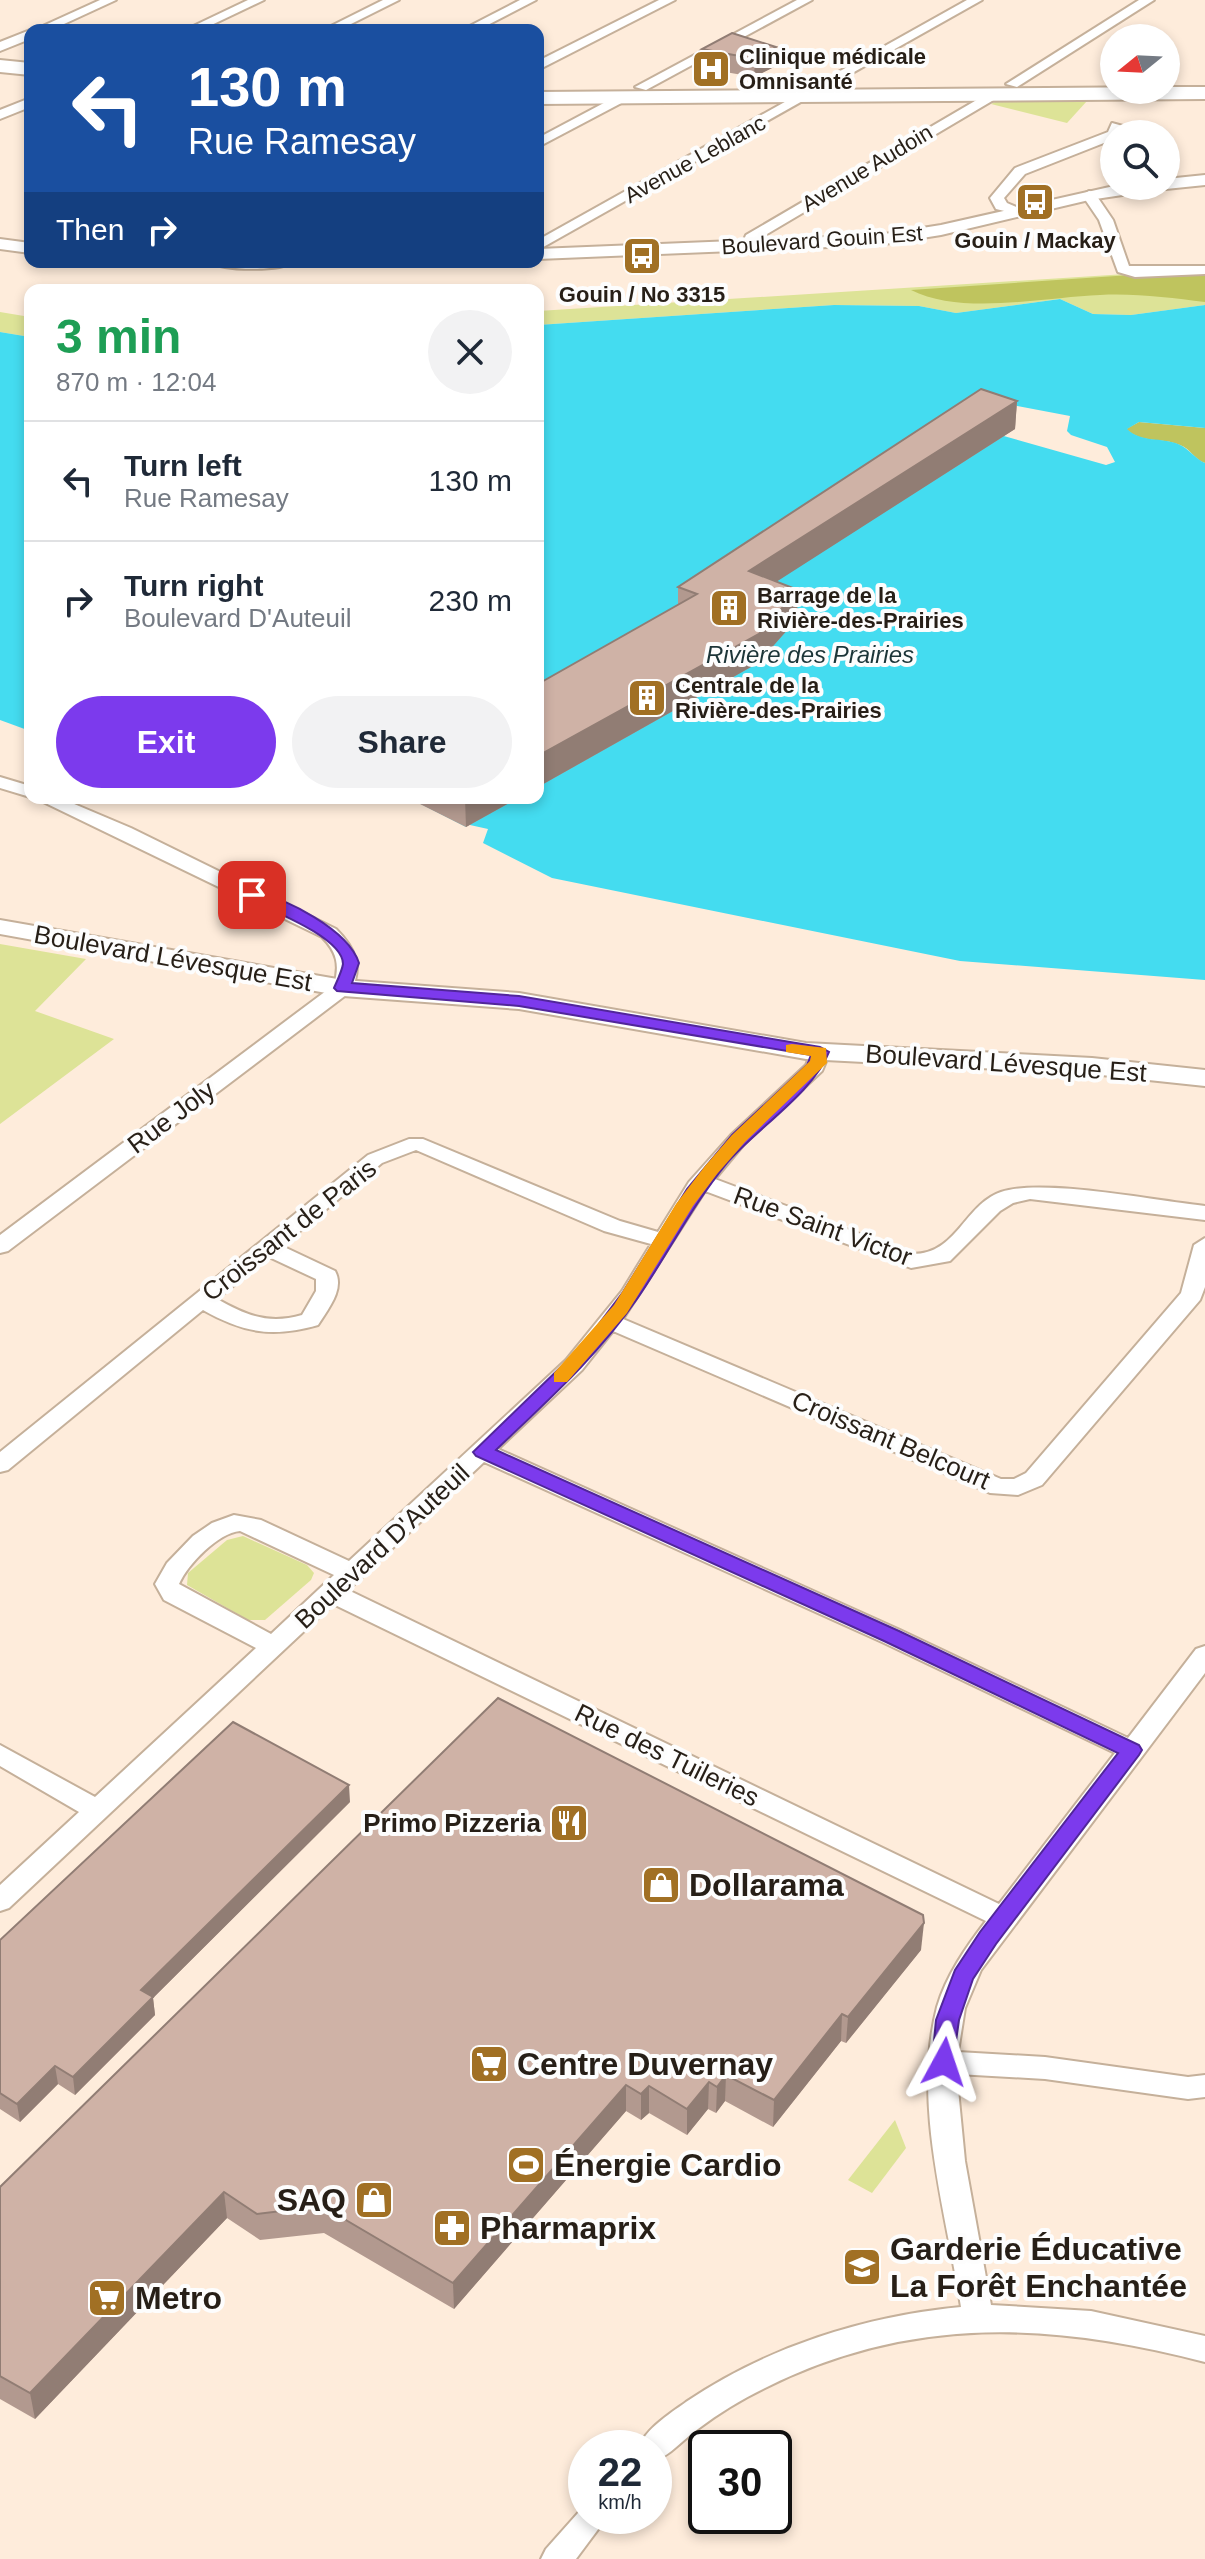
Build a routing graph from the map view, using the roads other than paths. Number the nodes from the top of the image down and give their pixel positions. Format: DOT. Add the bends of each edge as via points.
graph roads {
  1 [pos="110,0"];
  2 [pos="258,0"];
  3 [pos="393,0"];
  4 [pos="530,0"];
  5 [pos="669,0"];
  6 [pos="806,0"];
  7 [pos="976,0"];
  8 [pos="1148,0"];
  9 [pos="54,24"];
  10 [pos="204,24"];
  11 [pos="342,24"];
  12 [pos="480,24"];
  13 [pos="24,37"];
  14 [pos="0,47"];
  15 [pos="544,63"];
  16 [pos="0,66"];
  17 [pos="24,68"];
  18 [pos="0,78"];
  19 [pos="24,80"];
  20 [pos="1180,82"];
  21 [pos="1205,82"];
  22 [pos="1100,83"];
  23 [pos="1012,84"];
  24 [pos="825,86"];
  25 [pos="544,87"];
  26 [pos="641,87"];
  27 [pos="1205,93"];
  28 [pos="992,95"];
  29 [pos="805,97"];
  30 [pos="544,98"];
  31 [pos="622,99"];
  32 [pos="24,105"];
  33 [pos="0,115"];
  34 [pos="544,140"];
  35 [pos="1100,140"];
  36 [pos="1205,180"];
  37 [pos="1180,183"];
  38 [pos="1100,193"];
  39 [pos="1089,195"];
  40 [pos="1016,212"];
  41 [pos="544,243"];
  42 [pos="0,244"];
  43 [pos="24,246"];
  44 [pos="748,247"];
  45 [pos="544,254"];
  46 [pos="1205,270"];
  47 [pos="0,782"];
  48 [pos="24,790"];
  49 [pos="58,804"];
  50 [pos="0,927"];
  51 [pos="343,988"];
  52 [pos="820,1052"];
  53 [pos="1205,1078"];
  54 [pos="702,1182"];
  55 [pos="1205,1213"];
  56 [pos="663,1240"];
  57 [pos="1205,1245"];
  58 [pos="0,1246"];
  59 [pos="266,1247"];
  60 [pos="201,1300"];
  61 [pos="611,1322"];
  62 [pos="483,1452"];
  63 [pos="0,1464"];
  64 [pos="352,1573"];
  65 [pos="332,1593"];
  66 [pos="273,1646"];
  67 [pos="1205,1655"];
  68 [pos="1131,1750"];
  69 [pos="0,1754"];
  70 [pos="97,1810"];
  71 [pos="0,1901"];
  72 [pos="1003,1918"];
  73 [pos="944,2062"];
  74 [pos="1205,2086"];
  75 [pos="978,2317"];
  76 [pos="1205,2349"];
  77 [pos="672,2432"];
  78 [pos="577,2534"];
  79 [pos="557,2559"];
  1 -- 9 [label="street"];
  2 -- 10 [label="street"];
  3 -- 11 [label="street"];
  4 -- 12 [label="street"];
  5 -- 15 [label="street"];
  6 -- 26 [label="street"];
  7 -- 24 [label="street, Avenue Leblanc"];
  8 -- 23 [label="street"];
  13 -- 14 [label="street"];
  16 -- 17 [label="main road"];
  18 -- 19 [label="main road"];
  20 -- 21 [label="main road"];
  22 -- 23 [label="main road"];
  23 -- 24 [label="main road"];
  24 -- 26 [label="main road"];
  24 -- 29 [label="street, Avenue Leblanc"];
  25 -- 26 [label="main road"];
  27 -- 28 [label="main road"];
  28 -- 29 [label="main road"];
  28 -- 44 [label="street, Avenue Audoin" via="751,238"];
  29 -- 31 [label="main road"];
  29 -- 41 [label="street, Avenue Leblanc"];
  30 -- 31 [label="main road"];
  31 -- 34 [label="street"];
  32 -- 33 [label="street"];
  35 -- 40 [label="street" via="1015,174 997,198 1001,206"];
  36 -- 37 [label="street"];
  38 -- 39 [label="street, Boulevard Gouin Est"];
  39 -- 40 [label="street, Boulevard Gouin Est"];
  39 -- 46 [label="street" via="1106,220 1120,267 1129,272"];
  40 -- 44 [label="street, Boulevard Gouin Est" via="893,238"];
  42 -- 43 [label="street"];
  44 -- 45 [label="street, Boulevard Gouin Est"];
  47 -- 48 [label="street"];
  49 -- 51 [label="street" via="329,933 346,949 351,963"];
  50 -- 51 [label="street, Boulevard Lévesque Est"];
  51 -- 52 [label="street, Boulevard Lévesque Est" via="519,1001"];
  51 -- 58 [label="street, Rue Joly"];
  52 -- 53 [label="street, Boulevard Lévesque Est" via="1092,1066"];
  52 -- 54 [label="street, Boulevard D'Auteuil" via="815,1067 738,1139"];
  54 -- 55 [label="street, Rue Saint Victor" via="930,1264 945,1257 1004,1198 1030,1192"];
  54 -- 56 [label="street, Boulevard D'Auteuil"];
  56 -- 59 [label="street, Croissant de Paris" via="612,1226 416,1143 375,1159"];
  56 -- 61 [label="street, Boulevard D'Auteuil"];
  57 -- 61 [label="street, Croissant Belcourt" via="1192,1295 1034,1479 1018,1487 998,1487"];
  59 -- 60 [label="street, Croissant de Paris"];
  59 -- 60 [label="street" via="327,1276 327,1291 310,1320 281,1330 252,1327"];
  60 -- 63 [label="street, Croissant de Paris"];
  61 -- 62 [label="street, Boulevard D'Auteuil"];
  62 -- 64 [label="street, Boulevard D'Auteuil"];
  62 -- 68 [label="street"];
  64 -- 65 [label="street, Boulevard D'Auteuil"];
  64 -- 66 [label="street" via="237,1523 217,1530 170,1572 167,1584 173,1594"];
  65 -- 66 [label="street, Boulevard D'Auteuil"];
  65 -- 72 [label="street, Rue des Tuileries"];
  66 -- 70 [label="street, Boulevard D'Auteuil"];
  67 -- 68 [label="street"];
  68 -- 72 [label="street"];
  69 -- 70 [label="street"];
  70 -- 71 [label="street, Boulevard D'Auteuil"];
  72 -- 73 [label="street" via="957,1990"];
  73 -- 74 [label="street"];
  73 -- 75 [label="street" via="947,2117"];
  75 -- 76 [label="street" via="1093,2322"];
  75 -- 77 [label="street" via="897,2328 796,2358 702,2407"];
  78 -- 79 [label="street"];
}
